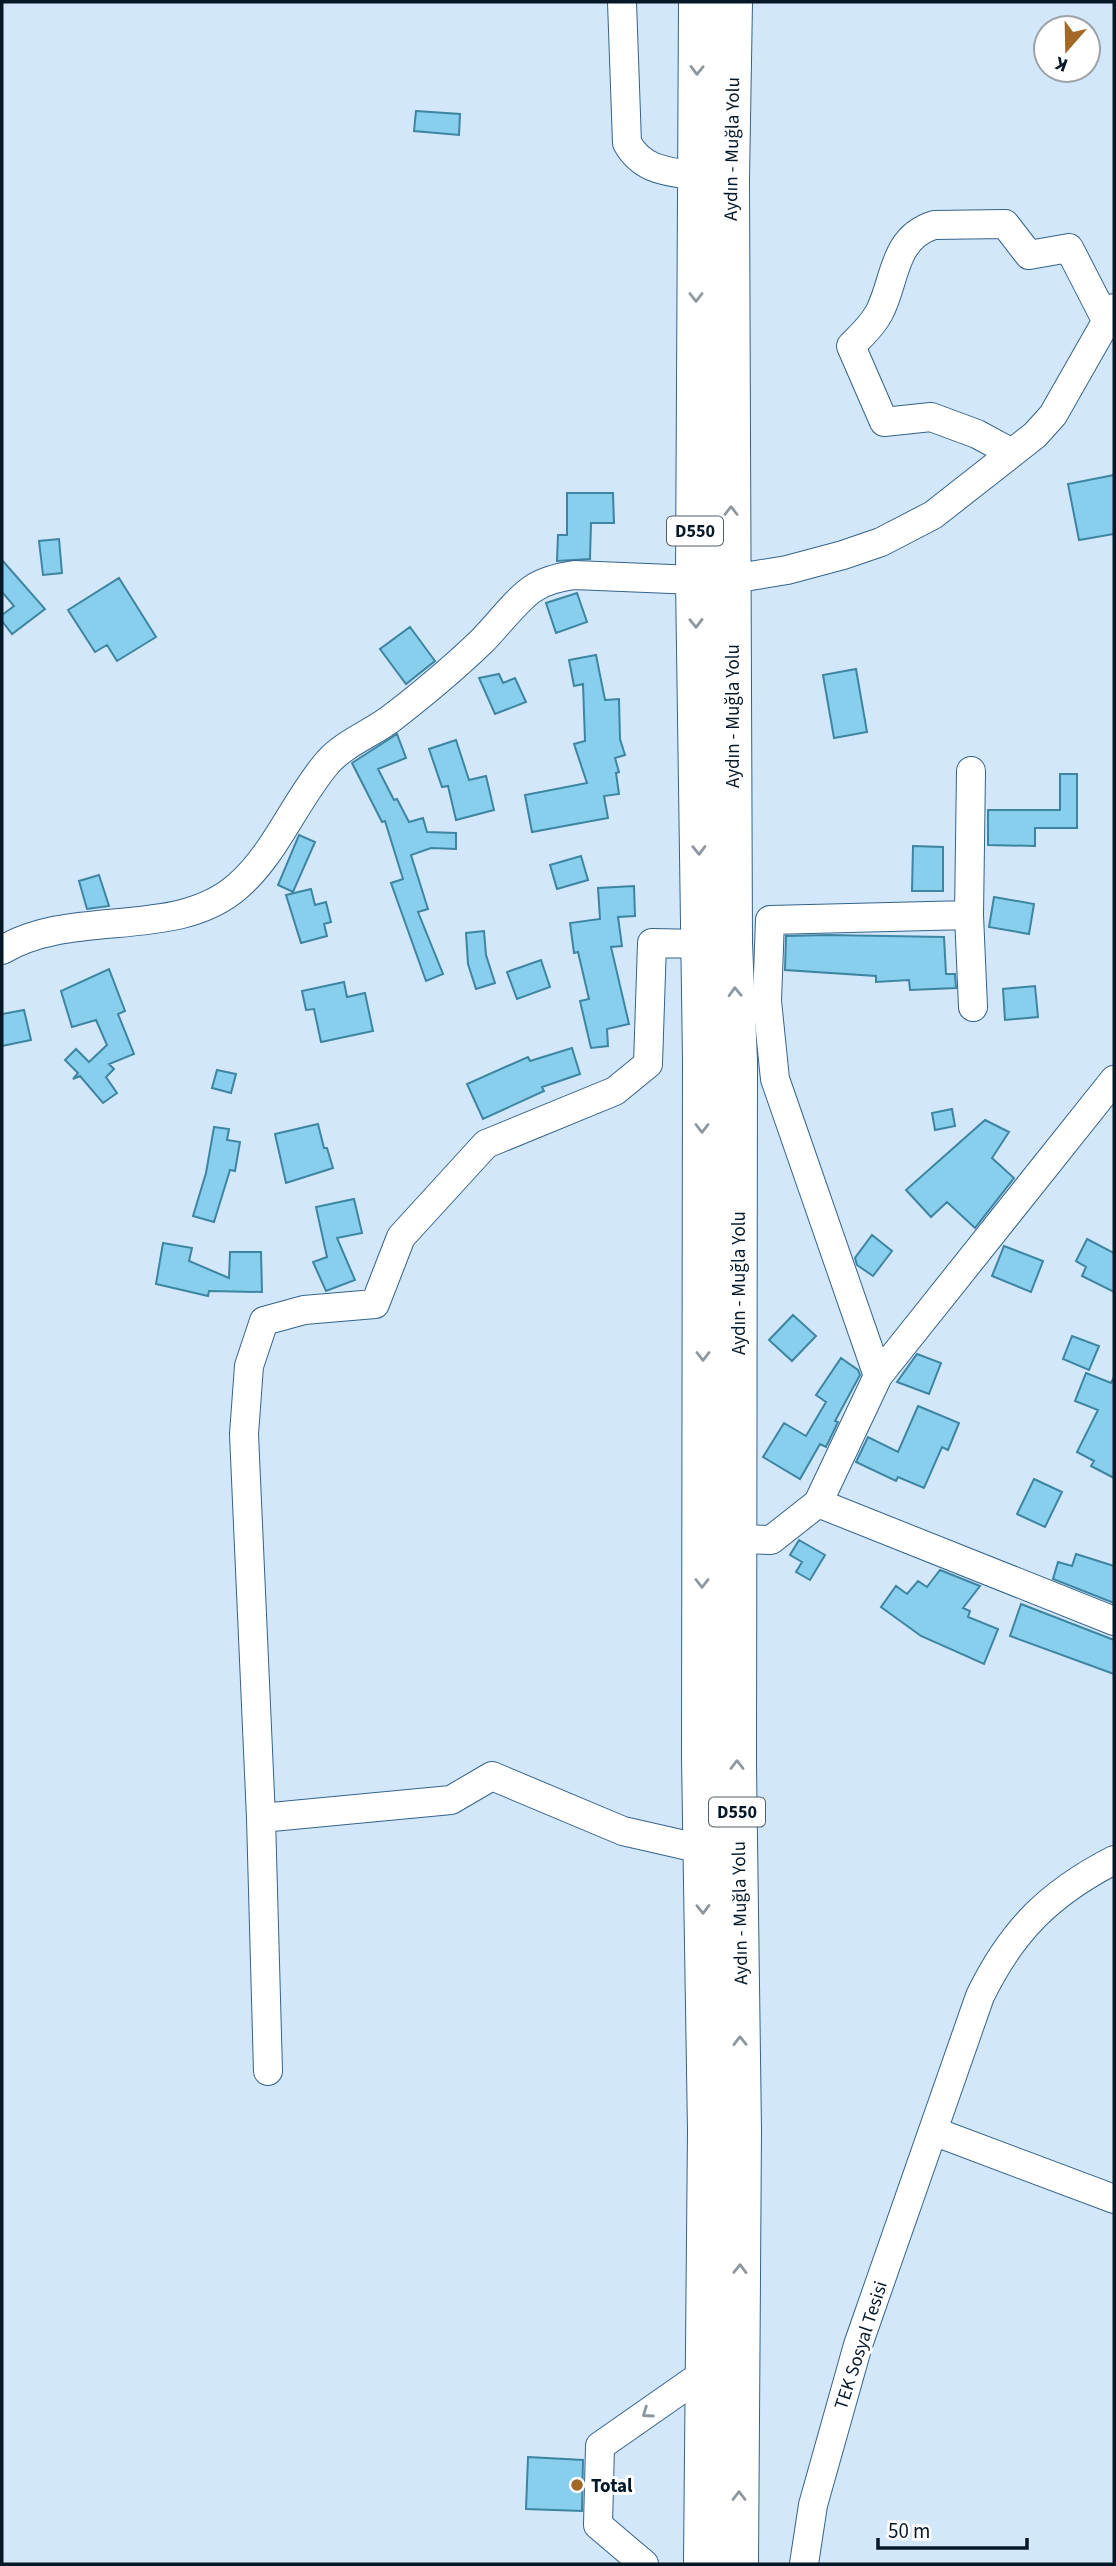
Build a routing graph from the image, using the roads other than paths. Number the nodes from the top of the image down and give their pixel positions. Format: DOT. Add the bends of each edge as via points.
graph roads {
  1 [pos="622,2"];
  2 [pos="698,2"];
  3 [pos="733,2"];
  4 [pos="696,176"];
  5 [pos="1110,314"];
  6 [pos="1012,453"];
  7 [pos="713,580"];
  8 [pos="971,771"];
  9 [pos="969,915"];
  10 [pos="701,944"];
  11 [pos="2,950"];
  12 [pos="973,1007"];
  13 [pos="1114,1080"];
  14 [pos="878,1376"];
  15 [pos="818,1503"];
  16 [pos="738,1539"];
  17 [pos="1114,1621"];
  18 [pos="261,1818"];
  19 [pos="702,1849"];
  20 [pos="1114,1860"];
  21 [pos="268,2071"];
  22 [pos="933,2131"];
  23 [pos="1114,2199"];
  24 [pos="704,2374"];
  25 [pos="644,2564"];
  26 [pos="703,2564"];
  27 [pos="739,2564"];
  28 [pos="804,2564"];
  1 -- 4 [label="street" via="627,143 647,166"];
  2 -- 4 [label="highway, Aydın - Muğla Yolu / D550, one-way"];
  7 -- 3 [label="highway, Aydın - Muğla Yolu / D550, one-way"];
  4 -- 7 [label="highway, Aydın - Muğla Yolu / D550, one-way"];
  5 -- 6 [label="street" via="1053,415"];
  5 -- 6 [label="street" via="1069,248 1029,255 1005,224 934,225 923,229 900,253 879,314 850,346 884,422 931,417"];
  6 -- 7 [label="street" via="933,515 881,541 787,570"];
  7 -- 10 [label="highway, Aydın - Muğla Yolu / D550, one-way"];
  7 -- 11 [label="street" via="574,575 532,589 420,695 332,758 307,786 257,864 219,902 182,914 38,934"];
  16 -- 7 [label="highway, Aydın - Muğla Yolu / D550, one-way" via="738,1061"];
  8 -- 9 [label="street"];
  9 -- 12 [label="street"];
  9 -- 14 [label="street" via="770,920 767,1001 775,1079"];
  10 -- 18 [label="street" via="652,943 648,1063 615,1091 486,1144 401,1237 375,1304 303,1310 264,1321 249,1366 244,1434"];
  10 -- 19 [label="highway, Aydın - Muğla Yolu / D550, one-way"];
  13 -- 14 [label="street"];
  14 -- 15 [label="street"];
  15 -- 16 [label="street" via="771,1540"];
  15 -- 17 [label="street"];
  27 -- 16 [label="highway, Aydın - Muğla Yolu / D550, one-way"];
  18 -- 19 [label="street" via="451,1800 492,1776 623,1831"];
  18 -- 21 [label="street"];
  19 -- 24 [label="highway, Aydın - Muğla Yolu / D550, one-way" via="707,2131"];
  20 -- 22 [label="street, TEK Sosyal Tesisi" via="1046,1904 1019,1930 995,1965"];
  22 -- 23 [label="street"];
  22 -- 28 [label="street, TEK Sosyal Tesisi" via="836,2418 813,2505"];
  24 -- 25 [label="street, one-way" via="600,2446 598,2525"];
  24 -- 26 [label="highway, Aydın - Muğla Yolu / D550"];
}
